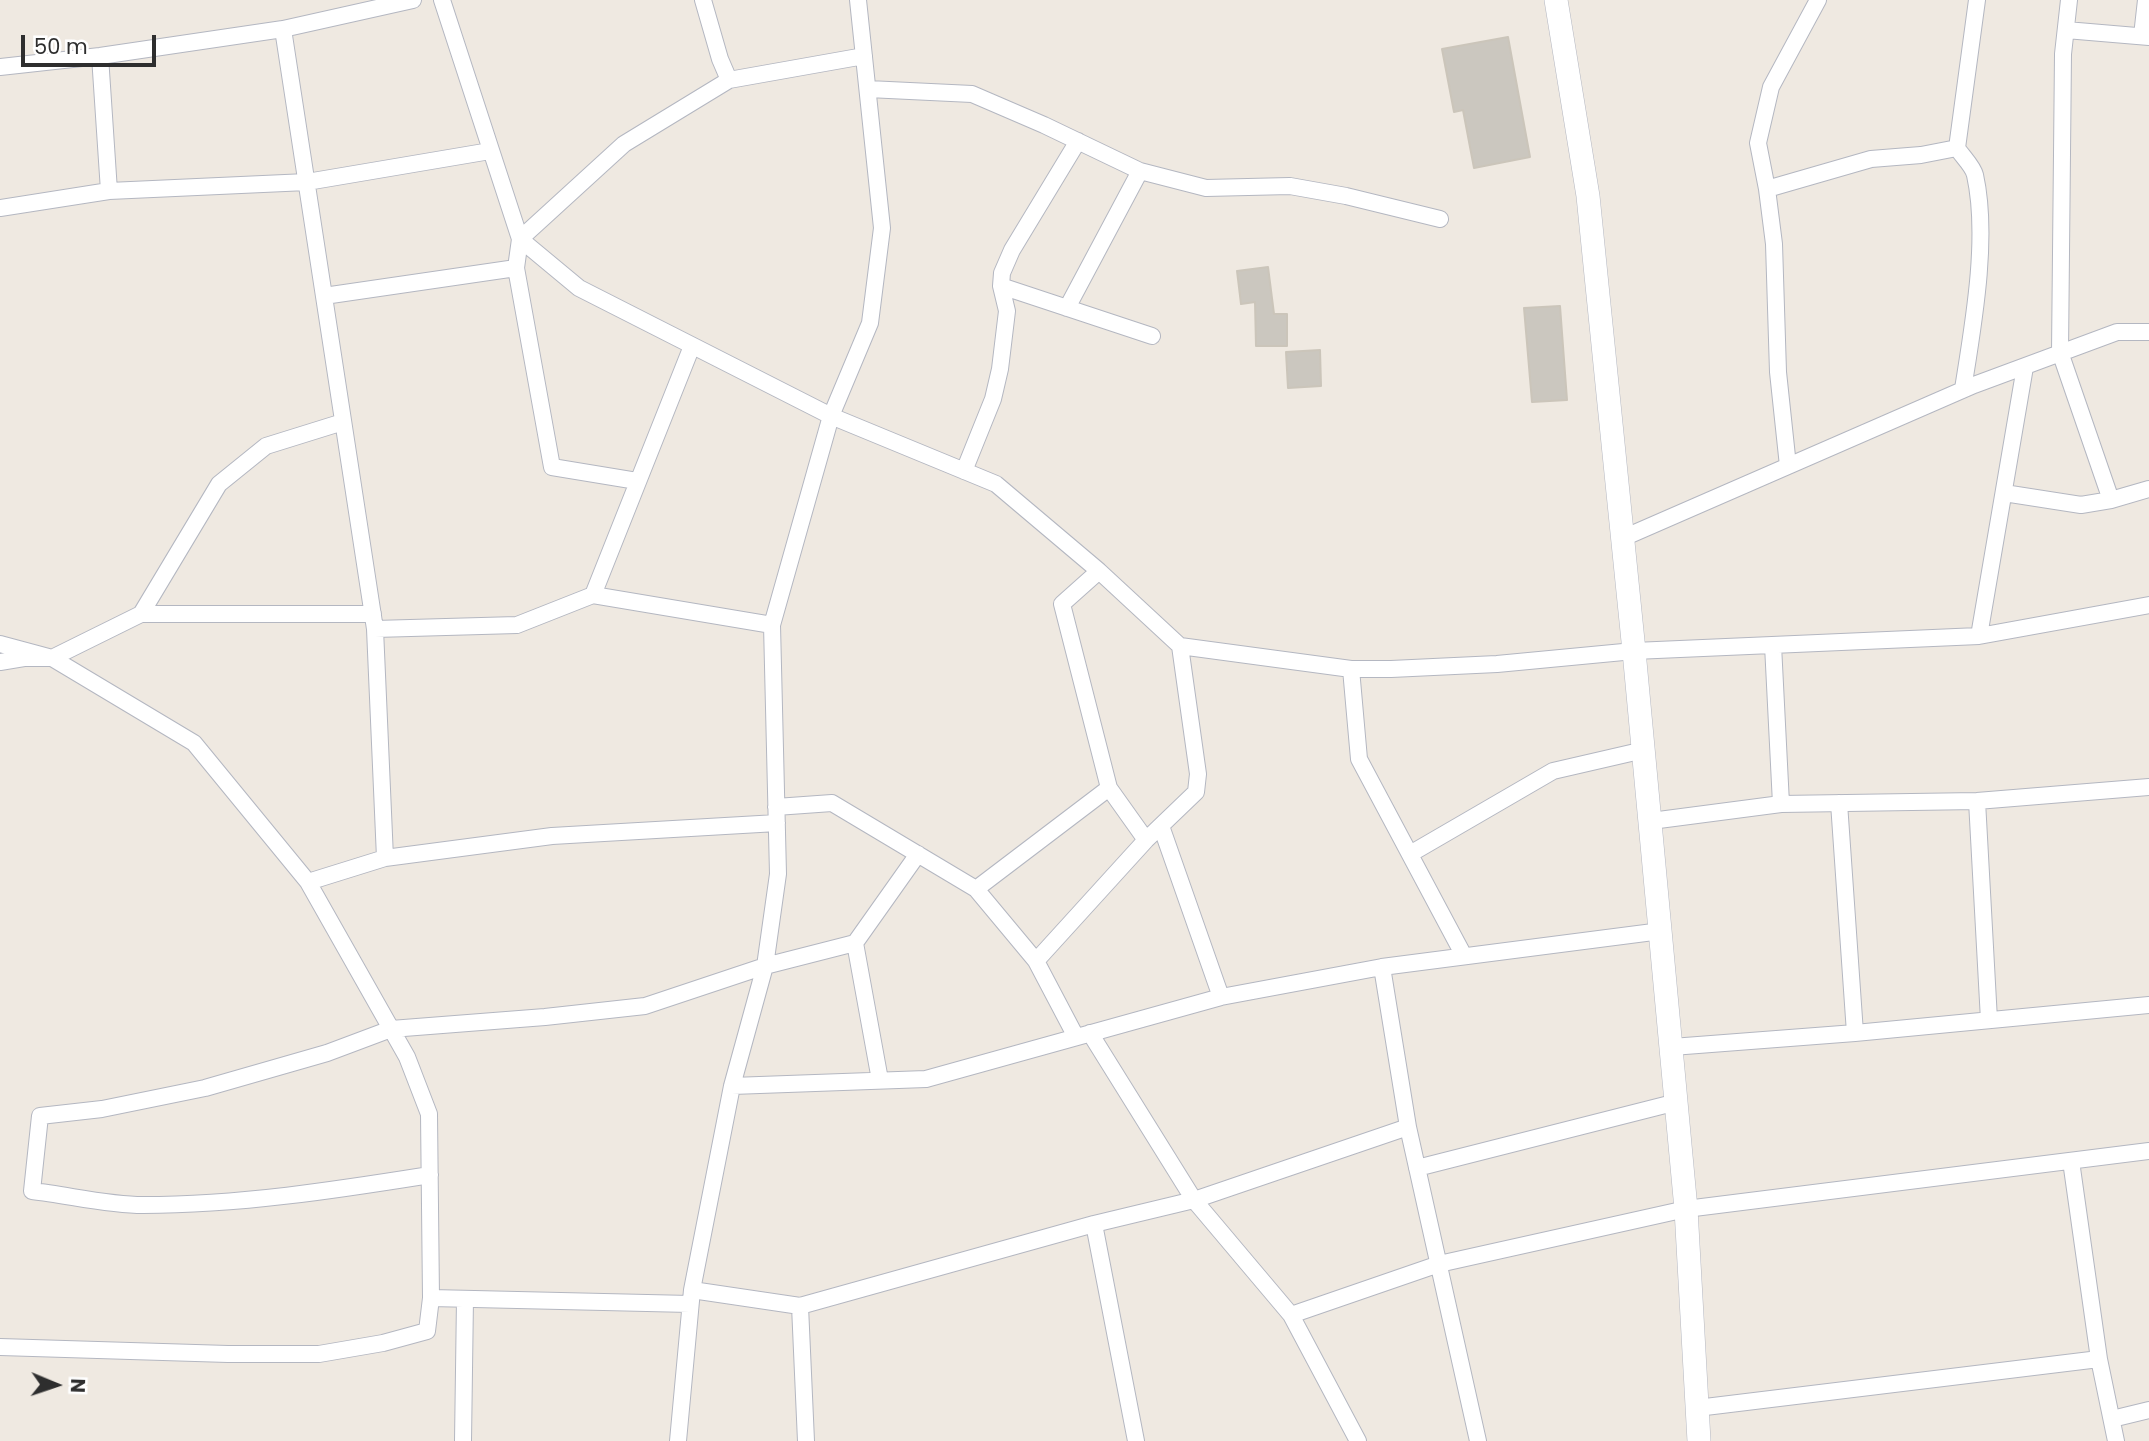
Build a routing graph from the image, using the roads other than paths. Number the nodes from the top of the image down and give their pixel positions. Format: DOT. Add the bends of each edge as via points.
graph roads {
  1 [pos="413,0"];
  2 [pos="442,0"];
  3 [pos="703,0"];
  4 [pos="858,0"];
  5 [pos="1556,0"];
  6 [pos="1818,0"];
  7 [pos="1977,0"];
  8 [pos="2068,0"];
  9 [pos="2146,0"];
  10 [pos="284,29"];
  11 [pos="2066,30"];
  12 [pos="2145,37"];
  13 [pos="100,56"];
  14 [pos="864,56"];
  15 [pos="0,67"];
  16 [pos="729,80"];
  17 [pos="868,89"];
  18 [pos="1078,141"];
  19 [pos="1956,148"];
  20 [pos="490,151"];
  21 [pos="1140,171"];
  22 [pos="307,182"];
  23 [pos="1767,189"];
  24 [pos="110,191"];
  25 [pos="0,208"];
  26 [pos="1440,219"];
  27 [pos="520,239"];
  28 [pos="516,268"];
  29 [pos="1001,286"];
  30 [pos="324,296"];
  31 [pos="1067,308"];
  32 [pos="2149,332"];
  33 [pos="1152,335"];
  34 [pos="692,346"];
  35 [pos="2060,352"];
  36 [pos="2025,367"];
  37 [pos="1963,389"];
  38 [pos="831,416"];
  39 [pos="343,422"];
  40 [pos="1787,466"];
  41 [pos="964,471"];
  42 [pos="637,481"];
  43 [pos="2149,489"];
  44 [pos="2004,493"];
  45 [pos="2111,500"];
  46 [pos="1623,538"];
  47 [pos="1099,571"];
  48 [pos="593,595"];
  49 [pos="2149,605"];
  50 [pos="141,614"];
  51 [pos="374,622"];
  52 [pos="772,625"];
  53 [pos="1979,636"];
  54 [pos="0,644"];
  55 [pos="1773,645"];
  56 [pos="1180,646"];
  57 [pos="1634,651"];
  58 [pos="52,658"];
  59 [pos="0,662"];
  60 [pos="1351,669"];
  61 [pos="1644,750"];
  62 [pos="2149,787"];
  63 [pos="1109,788"];
  64 [pos="1977,801"];
  65 [pos="1839,803"];
  66 [pos="1781,804"];
  67 [pos="776,815"];
  68 [pos="1650,821"];
  69 [pos="1161,826"];
  70 [pos="1146,840"];
  71 [pos="918,854"];
  72 [pos="1410,855"];
  73 [pos="385,858"];
  74 [pos="308,882"];
  75 [pos="976,889"];
  76 [pos="1661,931"];
  77 [pos="855,943"];
  78 [pos="1464,956"];
  79 [pos="1037,961"];
  80 [pos="765,966"];
  81 [pos="1382,967"];
  82 [pos="1220,996"];
  83 [pos="2149,1005"];
  84 [pos="1989,1020"];
  85 [pos="391,1029"];
  86 [pos="1855,1033"];
  87 [pos="1083,1035"];
  88 [pos="1672,1047"];
  89 [pos="880,1080"];
  90 [pos="732,1086"];
  91 [pos="1677,1102"];
  92 [pos="1408,1127"];
  93 [pos="2149,1151"];
  94 [pos="2071,1161"];
  95 [pos="1417,1168"];
  96 [pos="430,1175"];
  97 [pos="1194,1200"];
  98 [pos="1686,1209"];
  99 [pos="1094,1224"];
  100 [pos="1439,1264"];
  101 [pos="691,1297"];
  102 [pos="431,1298"];
  103 [pos="465,1299"];
  104 [pos="800,1306"];
  105 [pos="1291,1315"];
  106 [pos="0,1348"];
  107 [pos="2099,1359"];
  108 [pos="1697,1408"];
  109 [pos="2149,1410"];
  110 [pos="2112,1419"];
  111 [pos="463,1441"];
  112 [pos="678,1441"];
  113 [pos="806,1441"];
  114 [pos="1136,1441"];
  115 [pos="1358,1441"];
  116 [pos="1478,1441"];
  117 [pos="1699,1441"];
  118 [pos="2116,1441"];
  1 -- 10 [label="street"];
  2 -- 20 [label="street"];
  3 -- 16 [label="street"];
  4 -- 14 [label="street"];
  5 -- 46 [label="main road" via="1588,196"];
  6 -- 23 [label="street" via="1771,87 1758,143"];
  7 -- 19 [label="street"];
  8 -- 11 [label="street"];
  9 -- 12 [label="street"];
  10 -- 13 [label="street"];
  10 -- 22 [label="street"];
  11 -- 12 [label="street"];
  11 -- 35 [label="street"];
  13 -- 15 [label="street"];
  13 -- 24 [label="street"];
  14 -- 16 [label="street"];
  14 -- 17 [label="street"];
  16 -- 27 [label="street" via="624,144"];
  17 -- 18 [label="street" via="972,94"];
  17 -- 38 [label="street" via="882,228 870,323"];
  18 -- 21 [label="street"];
  18 -- 29 [label="street" via="1012,250"];
  19 -- 23 [label="street" via="1871,159"];
  19 -- 37 [label="street" via="1975,172 1979,225 1976,309"];
  20 -- 22 [label="street"];
  20 -- 27 [label="street"];
  21 -- 26 [label="street" via="1206,188 1290,186"];
  21 -- 31 [label="street"];
  22 -- 24 [label="street"];
  22 -- 30 [label="street"];
  23 -- 40 [label="street"];
  24 -- 25 [label="street"];
  27 -- 28 [label="street"];
  27 -- 34 [label="street" via="579,288"];
  28 -- 30 [label="street"];
  28 -- 42 [label="street" via="552,467"];
  29 -- 31 [label="street"];
  29 -- 41 [label="street" via="1007,311 1000,369"];
  30 -- 39 [label="street"];
  31 -- 33 [label="street"];
  32 -- 35 [label="street" via="2117,332"];
  34 -- 38 [label="street"];
  34 -- 42 [label="street"];
  35 -- 36 [label="street"];
  35 -- 45 [label="street"];
  36 -- 37 [label="street"];
  36 -- 44 [label="street"];
  37 -- 40 [label="street"];
  38 -- 41 [label="street"];
  38 -- 52 [label="street"];
  39 -- 50 [label="street" via="266,446 219,484"];
  39 -- 51 [label="street"];
  40 -- 46 [label="street"];
  41 -- 47 [label="street" via="996,484"];
  42 -- 48 [label="street"];
  43 -- 45 [label="street"];
  44 -- 45 [label="street" via="2081,505"];
  44 -- 53 [label="street"];
  46 -- 57 [label="main road"];
  47 -- 56 [label="street"];
  47 -- 63 [label="street" via="1062,604"];
  48 -- 51 [label="street" via="517,625"];
  48 -- 52 [label="street"];
  49 -- 53 [label="street"];
  50 -- 51 [label="street"];
  50 -- 58 [label="street"];
  51 -- 73 [label="street"];
  52 -- 67 [label="street"];
  53 -- 55 [label="street"];
  54 -- 58 [label="street"];
  55 -- 57 [label="street"];
  55 -- 66 [label="street"];
  56 -- 60 [label="street"];
  56 -- 69 [label="street" via="1198,774 1196,792"];
  57 -- 60 [label="street" via="1497,664"];
  57 -- 61 [label="main road"];
  58 -- 59 [label="street"];
  58 -- 74 [label="street" via="194,743"];
  60 -- 72 [label="street" via="1359,760"];
  61 -- 68 [label="main road"];
  61 -- 72 [label="street" via="1553,771"];
  62 -- 64 [label="street"];
  63 -- 70 [label="street"];
  63 -- 75 [label="street"];
  64 -- 65 [label="street"];
  64 -- 84 [label="street"];
  65 -- 66 [label="street"];
  65 -- 86 [label="street"];
  66 -- 68 [label="street"];
  67 -- 71 [label="street" via="832,803"];
  67 -- 73 [label="street" via="552,836"];
  67 -- 80 [label="street" via="778,874"];
  68 -- 76 [label="main road"];
  69 -- 70 [label="street"];
  69 -- 82 [label="street"];
  70 -- 79 [label="street"];
  71 -- 75 [label="street"];
  71 -- 77 [label="street"];
  72 -- 78 [label="street"];
  73 -- 74 [label="street"];
  74 -- 85 [label="street"];
  75 -- 79 [label="street"];
  76 -- 78 [label="street"];
  76 -- 88 [label="main road"];
  77 -- 80 [label="street"];
  77 -- 89 [label="street"];
  78 -- 81 [label="street"];
  79 -- 87 [label="street"];
  80 -- 85 [label="street" via="645,1006"];
  80 -- 90 [label="street"];
  81 -- 82 [label="street"];
  81 -- 92 [label="street"];
  82 -- 87 [label="street"];
  83 -- 84 [label="street"];
  84 -- 86 [label="street"];
  85 -- 96 [label="street" via="429,1114"];
  85 -- 96 [label="street" via="327,1053 205,1088 40,1116 32,1191 141,1205 240,1200"];
  86 -- 88 [label="street"];
  87 -- 89 [label="street" via="926,1079"];
  87 -- 97 [label="street"];
  88 -- 91 [label="main road"];
  89 -- 90 [label="street"];
  90 -- 101 [label="street"];
  91 -- 95 [label="street"];
  91 -- 98 [label="main road"];
  92 -- 95 [label="street"];
  92 -- 97 [label="street"];
  93 -- 94 [label="street"];
  94 -- 98 [label="street"];
  94 -- 107 [label="street"];
  95 -- 100 [label="street"];
  96 -- 102 [label="street"];
  97 -- 99 [label="street"];
  97 -- 105 [label="street"];
  98 -- 100 [label="street"];
  98 -- 108 [label="main road"];
  99 -- 104 [label="street"];
  99 -- 114 [label="street"];
  100 -- 105 [label="street"];
  100 -- 116 [label="street"];
  101 -- 103 [label="street"];
  101 -- 104 [label="street"];
  101 -- 112 [label="street"];
  102 -- 103 [label="street"];
  102 -- 106 [label="street" via="427,1331 319,1354"];
  103 -- 111 [label="street"];
  104 -- 113 [label="street"];
  105 -- 115 [label="street"];
  107 -- 108 [label="street"];
  107 -- 110 [label="street"];
  108 -- 117 [label="main road"];
  109 -- 110 [label="street"];
  110 -- 118 [label="street"];
}
